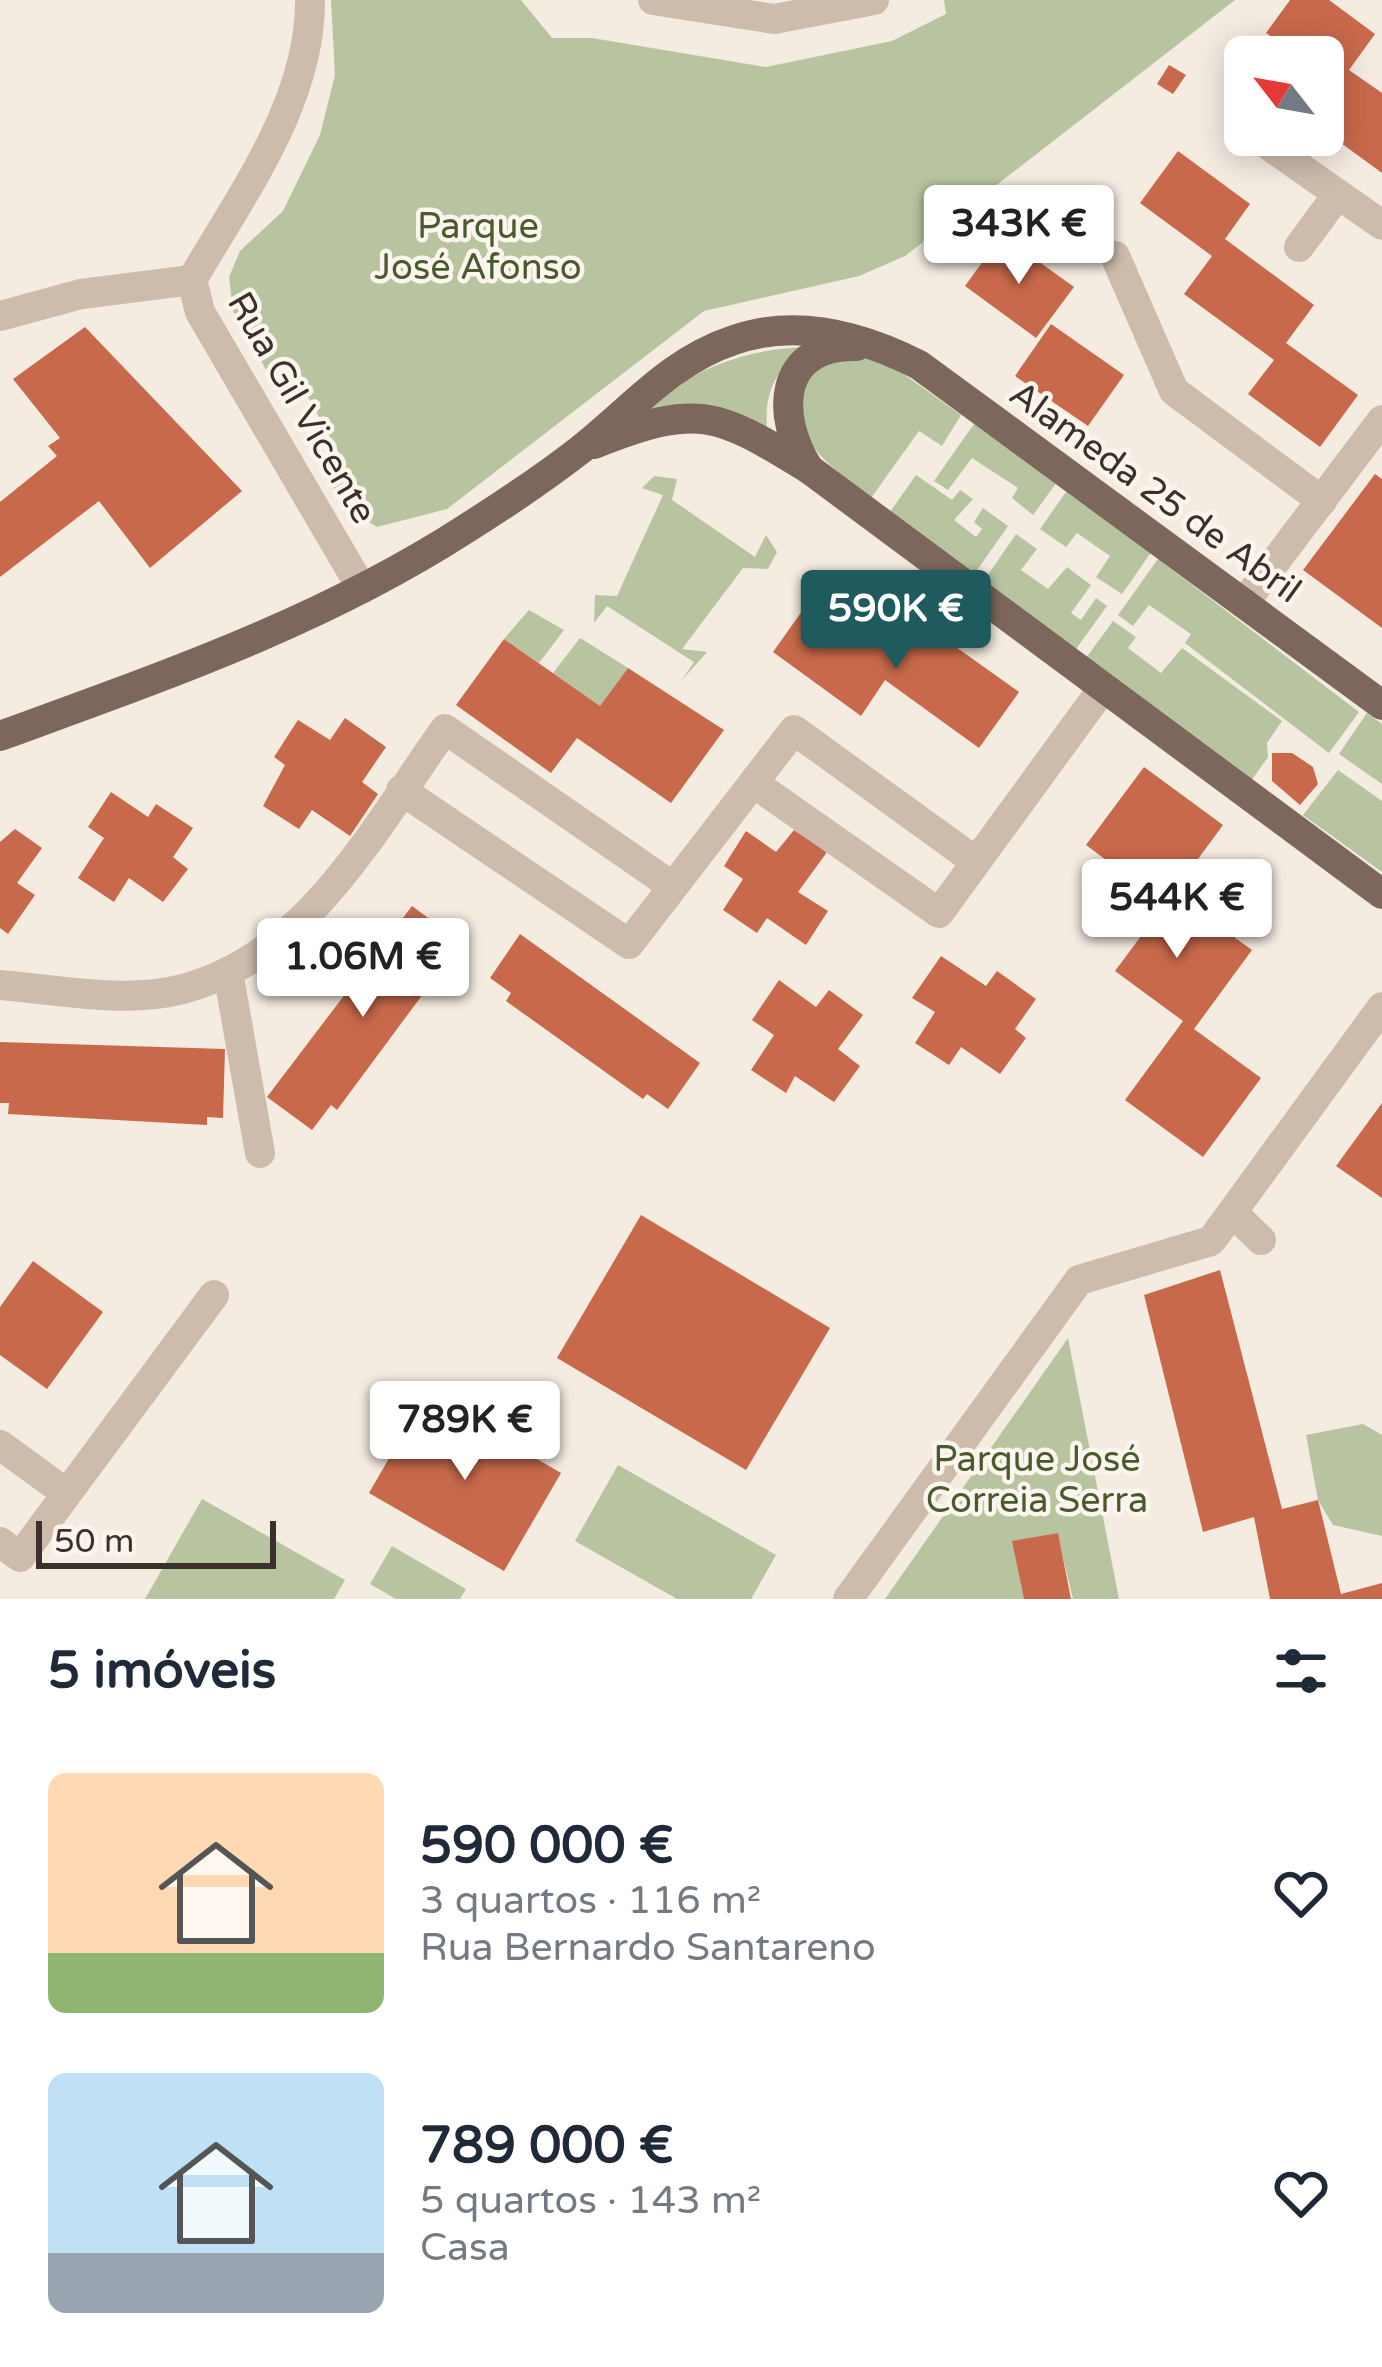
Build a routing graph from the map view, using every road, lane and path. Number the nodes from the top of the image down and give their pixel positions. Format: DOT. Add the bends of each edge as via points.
graph roads {
  1 [pos="310,0"];
  2 [pos="653,0"];
  3 [pos="874,0"];
  4 [pos="1284,156"];
  5 [pos="1338,194"];
  6 [pos="1382,225"];
  7 [pos="1299,247"];
  8 [pos="1114,256"];
  9 [pos="192,280"];
  10 [pos="0,316"];
  11 [pos="881,346"];
  12 [pos="1379,433"];
  13 [pos="582,448"];
  14 [pos="809,469"];
  15 [pos="1322,501"];
  16 [pos="362,589"];
  17 [pos="1244,603"];
  18 [pos="1103,688"];
  19 [pos="1382,705"];
  20 [pos="0,736"];
  21 [pos="755,784"];
  22 [pos="401,790"];
  23 [pos="975,861"];
  24 [pos="672,886"];
  25 [pos="1382,894"];
  26 [pos="228,971"];
  27 [pos="0,985"];
  28 [pos="1382,1007"];
  29 [pos="260,1154"];
  30 [pos="1233,1213"];
  31 [pos="1261,1240"];
  32 [pos="214,1295"];
  33 [pos="0,1445"];
  34 [pos="66,1492"];
  35 [pos="0,1542"];
  36 [pos="848,1599"];
  1 -- 9 [label="street, Rua Gil Vicente" via="310,38 290,103"];
  2 -- 3 [label="street" via="774,19"];
  4 -- 5 [label="street"];
  5 -- 6 [label="street"];
  5 -- 7 [label="street"];
  8 -- 15 [label="street" via="1174,391"];
  9 -- 10 [label="street" via="81,294"];
  9 -- 16 [label="street, Rua Gil Vicente" via="200,312"];
  11 -- 13 [label="main road, Alameda 25 de Abril" via="832,332 738,338 694,355"];
  11 -- 14 [label="main road" via="839,345 796,374 785,415"];
  11 -- 17 [label="main road, Alameda 25 de Abril" via="919,365"];
  12 -- 15 [label="street"];
  13 -- 14 [label="main road" via="660,418 710,419 746,430"];
  13 -- 16 [label="main road"];
  14 -- 18 [label="main road"];
  15 -- 17 [label="street"];
  16 -- 20 [label="main road" via="220,656"];
  17 -- 19 [label="main road, Alameda 25 de Abril"];
  18 -- 23 [label="street"];
  18 -- 25 [label="main road"];
  21 -- 23 [label="street" via="939,913"];
  21 -- 23 [label="street" via="794,730"];
  21 -- 24 [label="street"];
  22 -- 24 [label="street" via="629,944"];
  22 -- 24 [label="street" via="445,729"];
  22 -- 26 [label="street" via="301,922"];
  26 -- 27 [label="street" via="182,989 129,995"];
  26 -- 29 [label="street"];
  28 -- 30 [label="street"];
  30 -- 31 [label="street"];
  30 -- 36 [label="street" via="1211,1241 1079,1280"];
  32 -- 34 [label="street"];
  33 -- 34 [label="street"];
  34 -- 35 [label="street" via="20,1557"];
}
